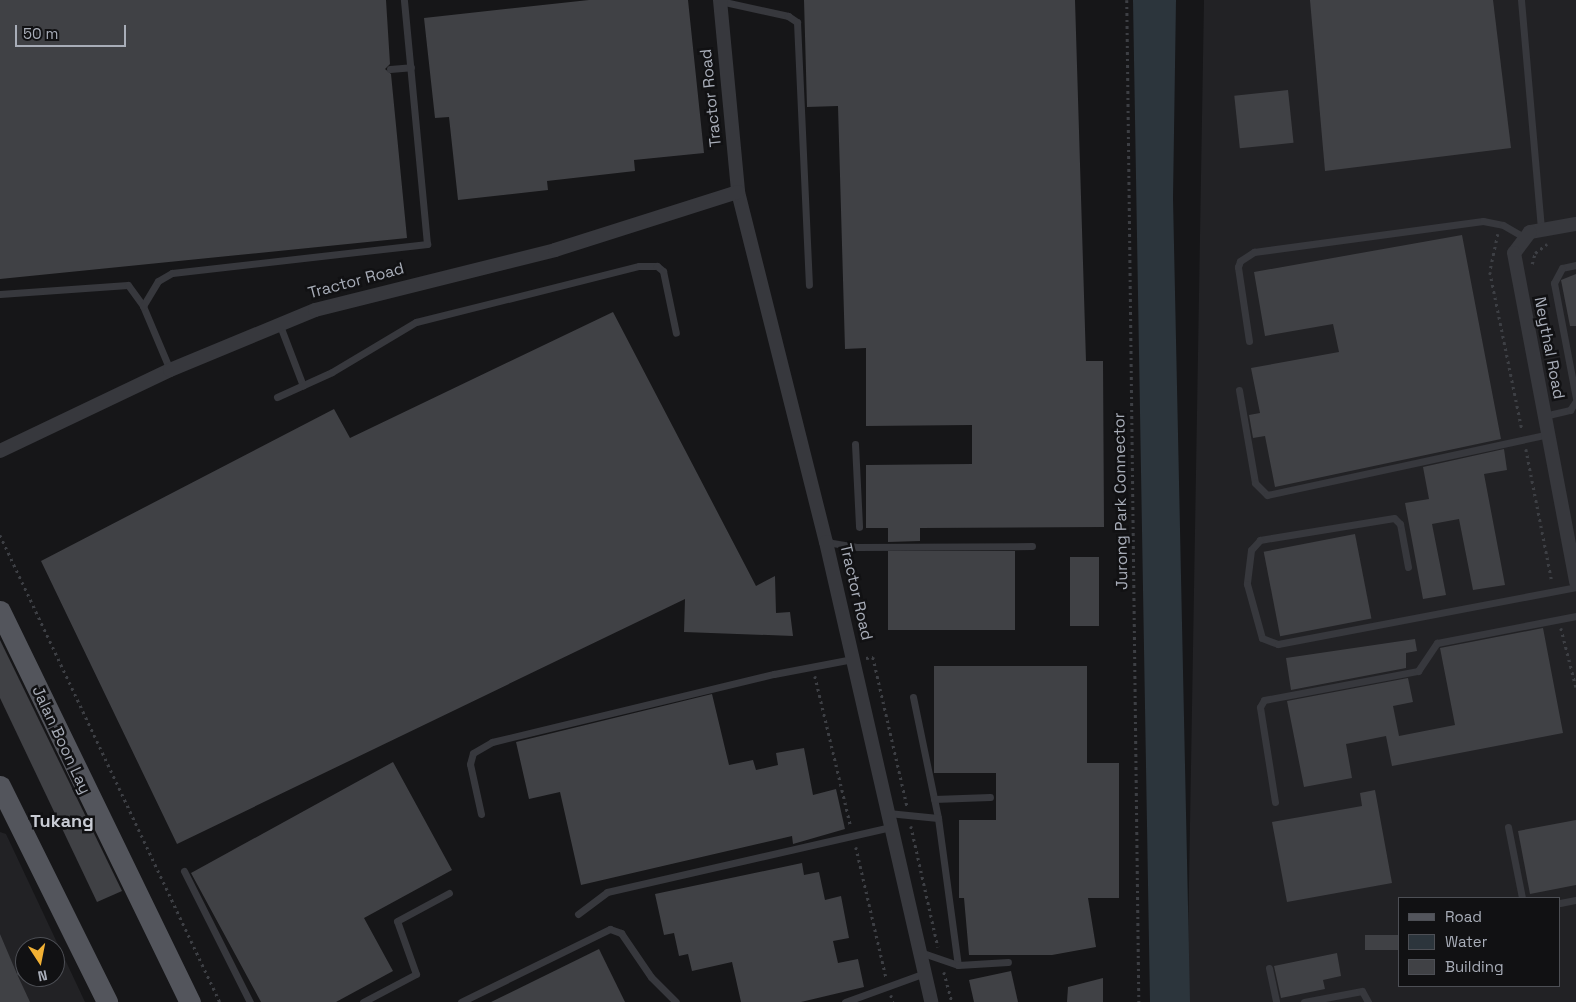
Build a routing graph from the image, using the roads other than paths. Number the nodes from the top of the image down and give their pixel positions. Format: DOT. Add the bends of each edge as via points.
graph roads {
  1 [pos="404,0"];
  2 [pos="720,0"];
  3 [pos="1521,0"];
  4 [pos="411,67"];
  5 [pos="390,69"];
  6 [pos="738,192"];
  7 [pos="1576,224"];
  8 [pos="1541,228"];
  9 [pos="1524,237"];
  10 [pos="1576,264"];
  11 [pos="808,285"];
  12 [pos="0,294"];
  13 [pos="143,306"];
  14 [pos="279,323"];
  15 [pos="676,332"];
  16 [pos="1249,341"];
  17 [pos="170,370"];
  18 [pos="303,386"];
  19 [pos="1239,390"];
  20 [pos="277,397"];
  21 [pos="1576,400"];
  22 [pos="1544,416"];
  23 [pos="1548,434"];
  24 [pos="855,444"];
  25 [pos="0,451"];
  26 [pos="859,527"];
  27 [pos="826,542"];
  28 [pos="1032,546"];
  29 [pos="1408,567"];
  30 [pos="1576,582"];
  31 [pos="1576,588"];
  32 [pos="0,611"];
  33 [pos="1576,616"];
  34 [pos="853,659"];
  35 [pos="913,696"];
  36 [pos="0,786"];
  37 [pos="990,798"];
  38 [pos="934,799"];
  39 [pos="1275,802"];
  40 [pos="888,812"];
  41 [pos="8,814"];
  42 [pos="481,814"];
  43 [pos="938,818"];
  44 [pos="891,827"];
  45 [pos="1508,827"];
  46 [pos="184,871"];
  47 [pos="450,893"];
  48 [pos="1522,897"];
  49 [pos="1576,900"];
  50 [pos="1561,903"];
  51 [pos="578,914"];
  52 [pos="920,952"];
  53 [pos="1008,962"];
  54 [pos="958,965"];
  55 [pos="1269,968"];
  56 [pos="925,973"];
  57 [pos="107,1002"];
  58 [pos="190,1002"];
  59 [pos="250,1002"];
  60 [pos="363,1002"];
  61 [pos="461,1002"];
  62 [pos="676,1002"];
  63 [pos="845,1002"];
  64 [pos="932,1002"];
  65 [pos="1276,1002"];
  66 [pos="1304,1002"];
  67 [pos="1368,1002"];
  1 -- 4 [label="lane"];
  2 -- 6 [label="street, Tractor Road"];
  2 -- 11 [label="lane" via="788,16 797,22"];
  3 -- 8 [label="lane"];
  4 -- 5 [label="lane"];
  4 -- 13 [label="lane" via="429,238 424,246 172,273 158,281"];
  6 -- 14 [label="street, Tractor Road" via="555,250 414,283"];
  6 -- 27 [label="street, Tractor Road"];
  7 -- 8 [label="street"];
  8 -- 9 [label="street"];
  9 -- 16 [label="lane" via="1502,224 1483,221 1246,255 1238,267"];
  9 -- 22 [label="street, Neythal Road" via="1514,254"];
  10 -- 21 [label="lane" via="1562,268 1554,283"];
  12 -- 13 [label="lane" via="121,283 133,289"];
  13 -- 17 [label="lane"];
  14 -- 17 [label="street, Tractor Road"];
  14 -- 18 [label="lane"];
  15 -- 18 [label="lane" via="663,271 657,266 639,266 416,322"];
  17 -- 25 [label="street, Tractor Road"];
  18 -- 20 [label="lane"];
  19 -- 23 [label="lane" via="1255,483 1266,494"];
  21 -- 22 [label="lane" via="1570,410"];
  22 -- 23 [label="street, Neythal Road"];
  23 -- 30 [label="street, Neythal Road"];
  24 -- 26 [label="lane"];
  27 -- 28 [label="lane" via="857,547"];
  27 -- 34 [label="street, Tractor Road"];
  29 -- 31 [label="lane" via="1400,524 1394,518 1260,540 1251,550 1247,584 1262,638 1278,644"];
  32 -- 58 [label="main road, Jalan Boon Lay"];
  33 -- 39 [label="lane" via="1437,643 1418,670 1264,700 1260,707"];
  34 -- 40 [label="street, Tractor Road"];
  34 -- 42 [label="lane" via="774,674 492,742 473,753 470,764"];
  35 -- 38 [label="lane"];
  36 -- 41 [label="main road"];
  37 -- 38 [label="lane"];
  38 -- 43 [label="lane"];
  40 -- 43 [label="lane"];
  40 -- 44 [label="street, Tractor Road"];
  41 -- 57 [label="main road"];
  43 -- 54 [label="lane"];
  44 -- 51 [label="lane" via="607,892"];
  44 -- 52 [label="street, Tractor Road"];
  45 -- 48 [label="lane"];
  46 -- 59 [label="lane"];
  47 -- 60 [label="lane" via="397,921 416,974"];
  49 -- 50 [label="lane"];
  52 -- 54 [label="lane"];
  52 -- 56 [label="street, Tractor Road"];
  53 -- 54 [label="lane"];
  55 -- 65 [label="lane"];
  56 -- 63 [label="lane"];
  56 -- 64 [label="street, Tractor Road"];
  61 -- 62 [label="lane" via="610,929 621,933 651,977"];
  66 -- 67 [label="lane" via="1362,991"];
}
